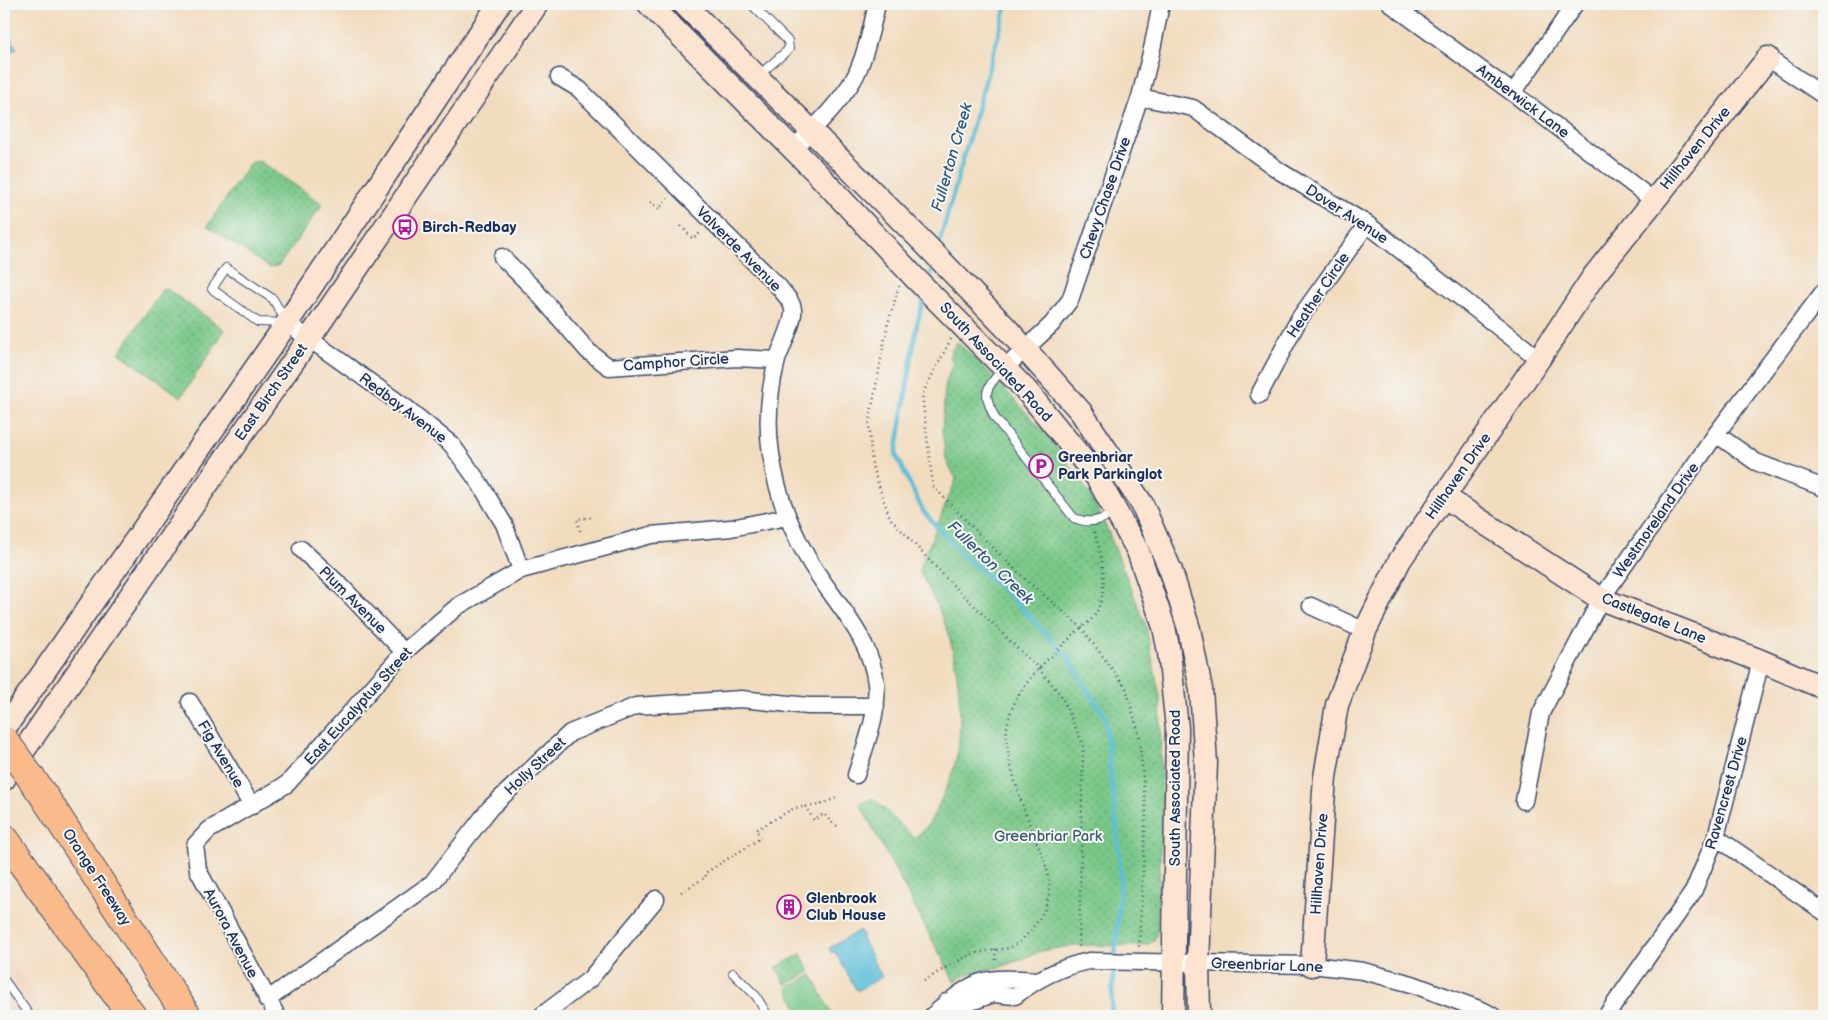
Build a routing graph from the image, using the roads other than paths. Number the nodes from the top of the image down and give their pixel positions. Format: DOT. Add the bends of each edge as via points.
graph roads {
  1 [pos="500,4"];
  2 [pos="537,4"];
  3 [pos="650,4"];
  4 [pos="684,4"];
  5 [pos="751,4"];
  6 [pos="877,4"];
  7 [pos="1161,4"];
  8 [pos="1391,4"];
  9 [pos="1575,4"];
  10 [pos="1768,58"];
  11 [pos="559,77"];
  12 [pos="758,77"];
  13 [pos="1513,92"];
  14 [pos="1824,96"];
  15 [pos="1140,97"];
  16 [pos="811,130"];
  17 [pos="793,149"];
  18 [pos="1653,200"];
  19 [pos="1367,224"];
  20 [pos="502,257"];
  21 [pos="1824,292"];
  22 [pos="287,323"];
  23 [pos="309,339"];
  24 [pos="1026,350"];
  25 [pos="1539,359"];
  26 [pos="777,360"];
  27 [pos="1005,368"];
  28 [pos="1259,394"];
  29 [pos="1716,434"];
  30 [pos="1824,488"];
  31 [pos="1443,496"];
  32 [pos="1118,512"];
  33 [pos="787,517"];
  34 [pos="301,549"];
  35 [pos="521,570"];
  36 [pos="1601,598"];
  37 [pos="1310,606"];
  38 [pos="1365,631"];
  39 [pos="404,652"];
  40 [pos="1761,661"];
  41 [pos="1824,688"];
  42 [pos="190,702"];
  43 [pos="876,706"];
  44 [pos="4,729"];
  45 [pos="4,740"];
  46 [pos="856,775"];
  47 [pos="4,779"];
  48 [pos="1524,801"];
  49 [pos="252,806"];
  50 [pos="1716,837"];
  51 [pos="5,840"];
  52 [pos="195,845"];
  53 [pos="656,899"];
  54 [pos="1824,912"];
  55 [pos="1174,963"];
  56 [pos="1198,963"];
  57 [pos="1312,965"];
  58 [pos="733,973"];
  59 [pos="4,980"];
  60 [pos="267,1000"];
  61 [pos="30,1016"];
  62 [pos="132,1016"];
  63 [pos="187,1016"];
  64 [pos="277,1016"];
  65 [pos="541,1016"];
  66 [pos="768,1016"];
  67 [pos="932,1016"];
  68 [pos="1173,1016"];
  69 [pos="1199,1016"];
  70 [pos="1493,1016"];
  71 [pos="1606,1016"];
  1 -- 22 [label="street, East Birch Street"];
  2 -- 23 [label="street, East Birch Street"];
  3 -- 17 [label="street, South Associated Road"];
  4 -- 12 [label="street, South Associated Road"];
  5 -- 12 [label="lane" via="788,41 789,49"];
  6 -- 16 [label="street" via="867,44 853,80 834,107"];
  7 -- 15 [label="street, Chevy Chase Drive"];
  8 -- 13 [label="street, Amberwick Lane"];
  9 -- 13 [label="street"];
  10 -- 14 [label="street"];
  10 -- 18 [label="street, Hillhaven Drive"];
  11 -- 26 [label="street, Valverde Avenue" via="579,89 785,294 793,308 793,317"];
  12 -- 16 [label="street, South Associated Road"];
  13 -- 18 [label="street, Amberwick Lane"];
  15 -- 19 [label="street, Dover Avenue" via="1193,108 1281,172"];
  15 -- 24 [label="street, Chevy Chase Drive" via="1070,300"];
  16 -- 17 [label="street"];
  16 -- 24 [label="street, South Associated Road"];
  17 -- 27 [label="street, South Associated Road"];
  18 -- 25 [label="street, Hillhaven Drive" via="1593,277"];
  19 -- 25 [label="street, Dover Avenue"];
  19 -- 28 [label="street, Heather Circle" via="1299,318"];
  20 -- 26 [label="street, Camphor Circle" via="588,351 609,367 737,358"];
  21 -- 29 [label="street, Westmoreland Drive"];
  22 -- 22 [label="lane" via="273,299 226,268 212,289 258,322"];
  22 -- 23 [label="street, Redbay Avenue"];
  22 -- 44 [label="street, East Birch Street"];
  23 -- 35 [label="street, Redbay Avenue" via="405,407 452,445 504,524"];
  23 -- 47 [label="street, East Birch Street"];
  24 -- 27 [label="street, Chevy Chase Drive"];
  24 -- 56 [label="street, South Associated Road" via="1081,412 1142,504 1172,571 1189,628 1201,689 1206,763"];
  25 -- 31 [label="street, Hillhaven Drive"];
  26 -- 33 [label="street, Valverde Avenue" via="768,428 775,477"];
  27 -- 32 [label="street, South Associated Road" via="1096,476"];
  27 -- 32 [label="lane" via="987,387 986,400 995,418 1074,518 1094,523"];
  29 -- 30 [label="street" via="1756,462"];
  29 -- 36 [label="street, Westmoreland Drive"];
  31 -- 36 [label="street, Castlegate Lane"];
  31 -- 38 [label="street, Hillhaven Drive" via="1400,560"];
  32 -- 55 [label="street, South Associated Road" via="1138,551 1164,627 1169,652 1177,728"];
  33 -- 35 [label="street, East Eucalyptus Street" via="731,528 651,535"];
  33 -- 43 [label="street, Valverde Avenue" via="807,557 847,615 865,649 876,682"];
  34 -- 39 [label="street, Plum Avenue"];
  35 -- 39 [label="street, East Eucalyptus Street" via="458,606"];
  36 -- 40 [label="street, Castlegate Lane"];
  36 -- 48 [label="street, Westmoreland Drive" via="1541,712"];
  37 -- 38 [label="street"];
  38 -- 57 [label="street, Hillhaven Drive" via="1337,706 1324,776"];
  39 -- 49 [label="street, East Eucalyptus Street" via="286,784"];
  40 -- 41 [label="street, Castlegate Lane"];
  40 -- 50 [label="street, Ravencrest Drive"];
  42 -- 49 [label="street, Fig Avenue"];
  43 -- 46 [label="street, Valverde Avenue"];
  43 -- 60 [label="street, Holly Street" via="808,706 741,699 636,706 570,733 490,808 432,883"];
  45 -- 63 [label="highway, Orange Freeway, bridge"];
  49 -- 52 [label="street, East Eucalyptus Street" via="209,830"];
  50 -- 54 [label="street"];
  50 -- 71 [label="street, Ravencrest Drive" via="1693,892"];
  51 -- 62 [label="highway"];
  52 -- 60 [label="street, Aurora Avenue" via="198,870"];
  53 -- 65 [label="street" via="590,979"];
  55 -- 56 [label="street, Greenbriar Lane"];
  55 -- 67 [label="street, Greenbriar Lane" via="1089,961 1036,980 1015,996 993,994 960,1006 946,1002"];
  55 -- 68 [label="street, South Associated Road"];
  56 -- 57 [label="street, Greenbriar Lane"];
  56 -- 69 [label="street, South Associated Road"];
  57 -- 70 [label="street, Greenbriar Lane" via="1363,971 1412,984"];
  58 -- 66 [label="lane" via="756,996"];
  59 -- 61 [label="lane"];
  60 -- 64 [label="street, Aurora Avenue"];
}
